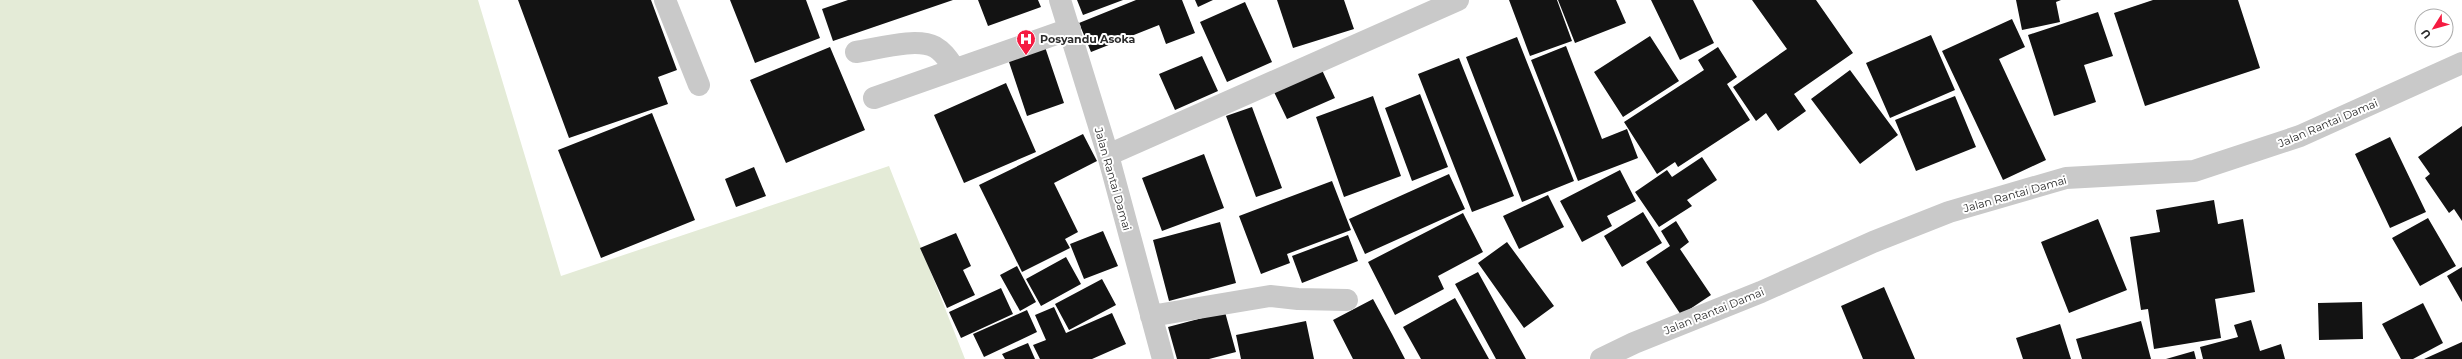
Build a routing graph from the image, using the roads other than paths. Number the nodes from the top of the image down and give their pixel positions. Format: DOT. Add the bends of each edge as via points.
graph roads {
  1 [pos="665,0"];
  2 [pos="1060,0"];
  3 [pos="1458,0"];
  4 [pos="1070,29"];
  5 [pos="856,52"];
  6 [pos="2462,63"];
  7 [pos="955,69"];
  8 [pos="699,85"];
  9 [pos="874,98"];
  10 [pos="1108,155"];
  11 [pos="1347,300"];
  12 [pos="1151,316"];
  13 [pos="1162,359"];
  14 [pos="1601,359"];
  1 -- 8 [label="street"];
  2 -- 4 [label="street, Jalan Rantai Damai"];
  3 -- 10 [label="street"];
  4 -- 7 [label="street"];
  4 -- 10 [label="street, Jalan Rantai Damai"];
  5 -- 7 [label="street" via="919,42 934,46 944,53"];
  6 -- 14 [label="street, Jalan Rantai Damai" via="2268,149 2194,171 2066,178 1949,212"];
  7 -- 9 [label="street"];
  10 -- 12 [label="street, Jalan Rantai Damai"];
  11 -- 12 [label="street" via="1270,296"];
  12 -- 13 [label="street, Jalan Rantai Damai"];
}
